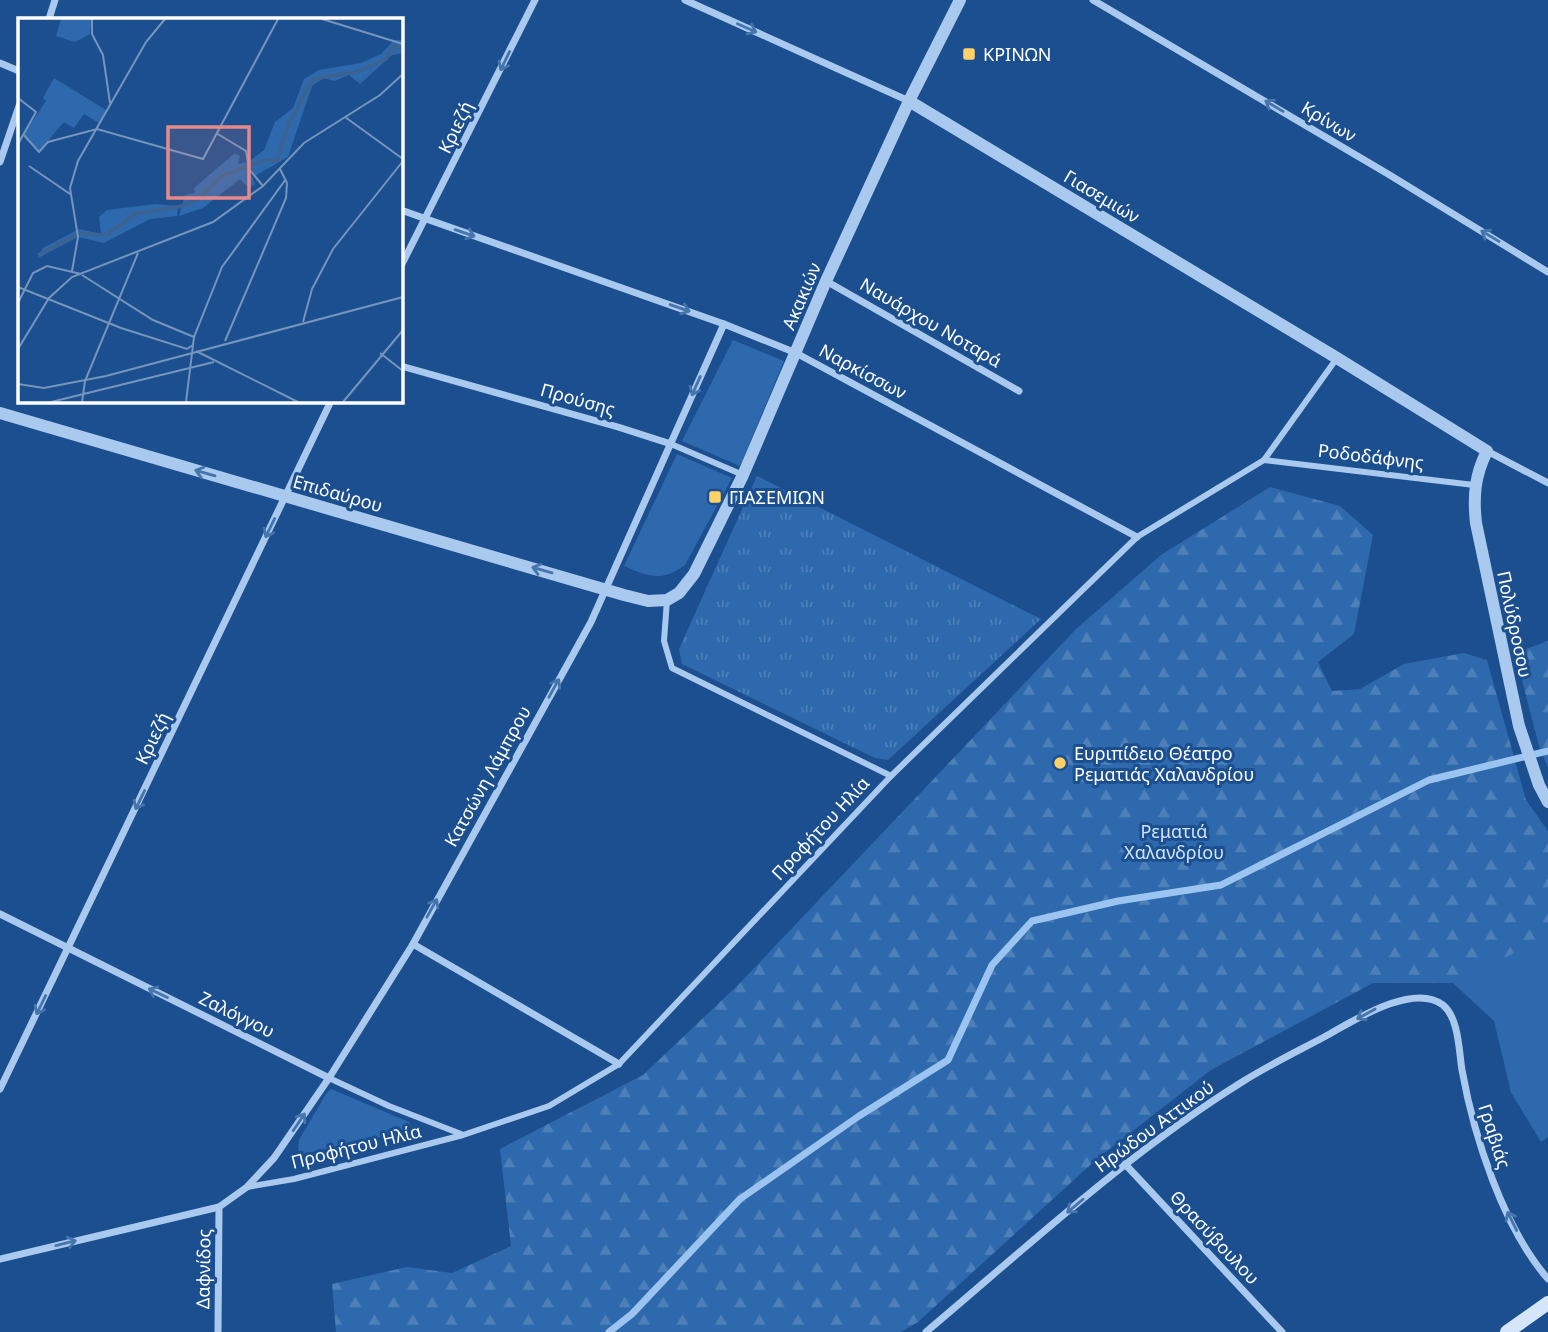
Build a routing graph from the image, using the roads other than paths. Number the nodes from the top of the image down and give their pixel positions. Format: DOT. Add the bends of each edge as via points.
graph roads {
  1 [pos="55,0"];
  2 [pos="535,0"];
  3 [pos="685,0"];
  4 [pos="960,0"];
  5 [pos="1093,0"];
  6 [pos="49,18"];
  7 [pos="0,62"];
  8 [pos="18,71"];
  9 [pos="909,101"];
  10 [pos="18,109"];
  11 [pos="0,162"];
  12 [pos="402,210"];
  13 [pos="425,219"];
  14 [pos="402,264"];
  15 [pos="1548,272"];
  16 [pos="826,281"];
  17 [pos="724,324"];
  18 [pos="796,353"];
  19 [pos="1337,358"];
  20 [pos="402,366"];
  21 [pos="1019,391"];
  22 [pos="331,402"];
  23 [pos="0,413"];
  24 [pos="671,444"];
  25 [pos="1487,451"];
  26 [pos="1264,460"];
  27 [pos="743,475"];
  28 [pos="1548,483"];
  29 [pos="1474,485"];
  30 [pos="285,496"];
  31 [pos="1137,537"];
  32 [pos="607,589"];
  33 [pos="667,600"];
  34 [pos="891,776"];
  35 [pos="1548,802"];
  36 [pos="0,914"];
  37 [pos="413,944"];
  38 [pos="68,948"];
  39 [pos="1431,1000"];
  40 [pos="619,1064"];
  41 [pos="329,1077"];
  42 [pos="0,1089"];
  43 [pos="463,1135"];
  44 [pos="1125,1164"];
  45 [pos="247,1187"];
  46 [pos="219,1207"];
  47 [pos="0,1259"];
  48 [pos="1548,1279"];
  49 [pos="1548,1303"];
  50 [pos="218,1332"];
  51 [pos="926,1332"];
  52 [pos="1282,1332"];
  53 [pos="1507,1332"];
  1 -- 6 [label="street"];
  2 -- 13 [label="street, Κριεζή, one-way"];
  3 -- 9 [label="street, Γιασεμιών, one-way"];
  4 -- 9 [label="street, Ακακιών"];
  15 -- 5 [label="street, Κρίνων, one-way"];
  7 -- 8 [label="street"];
  9 -- 16 [label="street, Ακακιών"];
  9 -- 19 [label="street, Γιασεμιών"];
  10 -- 11 [label="street"];
  12 -- 13 [label="street, Ναρκίσσων"];
  13 -- 14 [label="street, Κριεζή"];
  13 -- 17 [label="street, Ναρκίσσων, one-way"];
  16 -- 18 [label="street, Ακακιών"];
  16 -- 21 [label="street, Ναυάρχου Νοταρά"];
  17 -- 18 [label="street, Ναρκίσσων"];
  17 -- 24 [label="street, Κατσώνη Λάμπρου, one-way"];
  18 -- 27 [label="street, Ακακιών"];
  18 -- 31 [label="street, Ναρκίσσων"];
  19 -- 25 [label="street, Γιασεμιών"];
  19 -- 26 [label="street, Προφήτου Ηλία"];
  20 -- 24 [label="street, Προύσης"];
  22 -- 30 [label="street, Κριεζή"];
  30 -- 23 [label="street, Επιδαύρου, one-way"];
  24 -- 27 [label="street, Προύσης"];
  24 -- 32 [label="street, Κατσώνη Λάμπρου"];
  25 -- 28 [label="street"];
  25 -- 29 [label="street, Πολύδροσου"];
  26 -- 29 [label="street, Ροδοδάφνης"];
  26 -- 31 [label="street, Προφήτου Ηλία"];
  27 -- 33 [label="street, Ακακιών" via="694,574"];
  29 -- 35 [label="street, Πολύδροσου" via="1476,523 1519,726"];
  32 -- 30 [label="street, Επιδαύρου, one-way"];
  30 -- 38 [label="street, Κριεζή, one-way"];
  31 -- 34 [label="street, Προφήτου Ηλία"];
  32 -- 33 [label="street, Επιδαύρου" via="638,599"];
  37 -- 32 [label="street, Κατσώνη Λάμπρου, one-way"];
  33 -- 34 [label="street" via="664,640 672,668"];
  34 -- 40 [label="street, Προφήτου Ηλία"];
  36 -- 38 [label="street, Ζαλόγγου"];
  37 -- 40 [label="street"];
  37 -- 41 [label="street, Κατσώνη Λάμπρου"];
  41 -- 38 [label="street, Ζαλόγγου, one-way"];
  38 -- 42 [label="street, Κριεζή, one-way"];
  39 -- 44 [label="street, Ηρώδου Αττικού, one-way" via="1406,999 1379,1007 1242,1082"];
  48 -- 39 [label="street, Γραβιάς, one-way" via="1522,1241 1499,1194 1471,1116 1453,1021 1444,1006"];
  40 -- 43 [label="street, Προφήτου Ηλία" via="549,1105"];
  41 -- 43 [label="street, Ζαλόγγου"];
  45 -- 41 [label="street, Κατσώνη Λάμπρου, one-way" via="274,1158"];
  43 -- 45 [label="street, Προφήτου Ηλία"];
  44 -- 51 [label="street, Ηρώδου Αττικού, one-way"];
  44 -- 52 [label="street, Θρασύβουλου"];
  45 -- 46 [label="street, Κατσώνη Λάμπρου"];
  47 -- 46 [label="street, one-way"];
  46 -- 50 [label="street, Δαφνίδος"];
  49 -- 53 [label="main road"];
}
